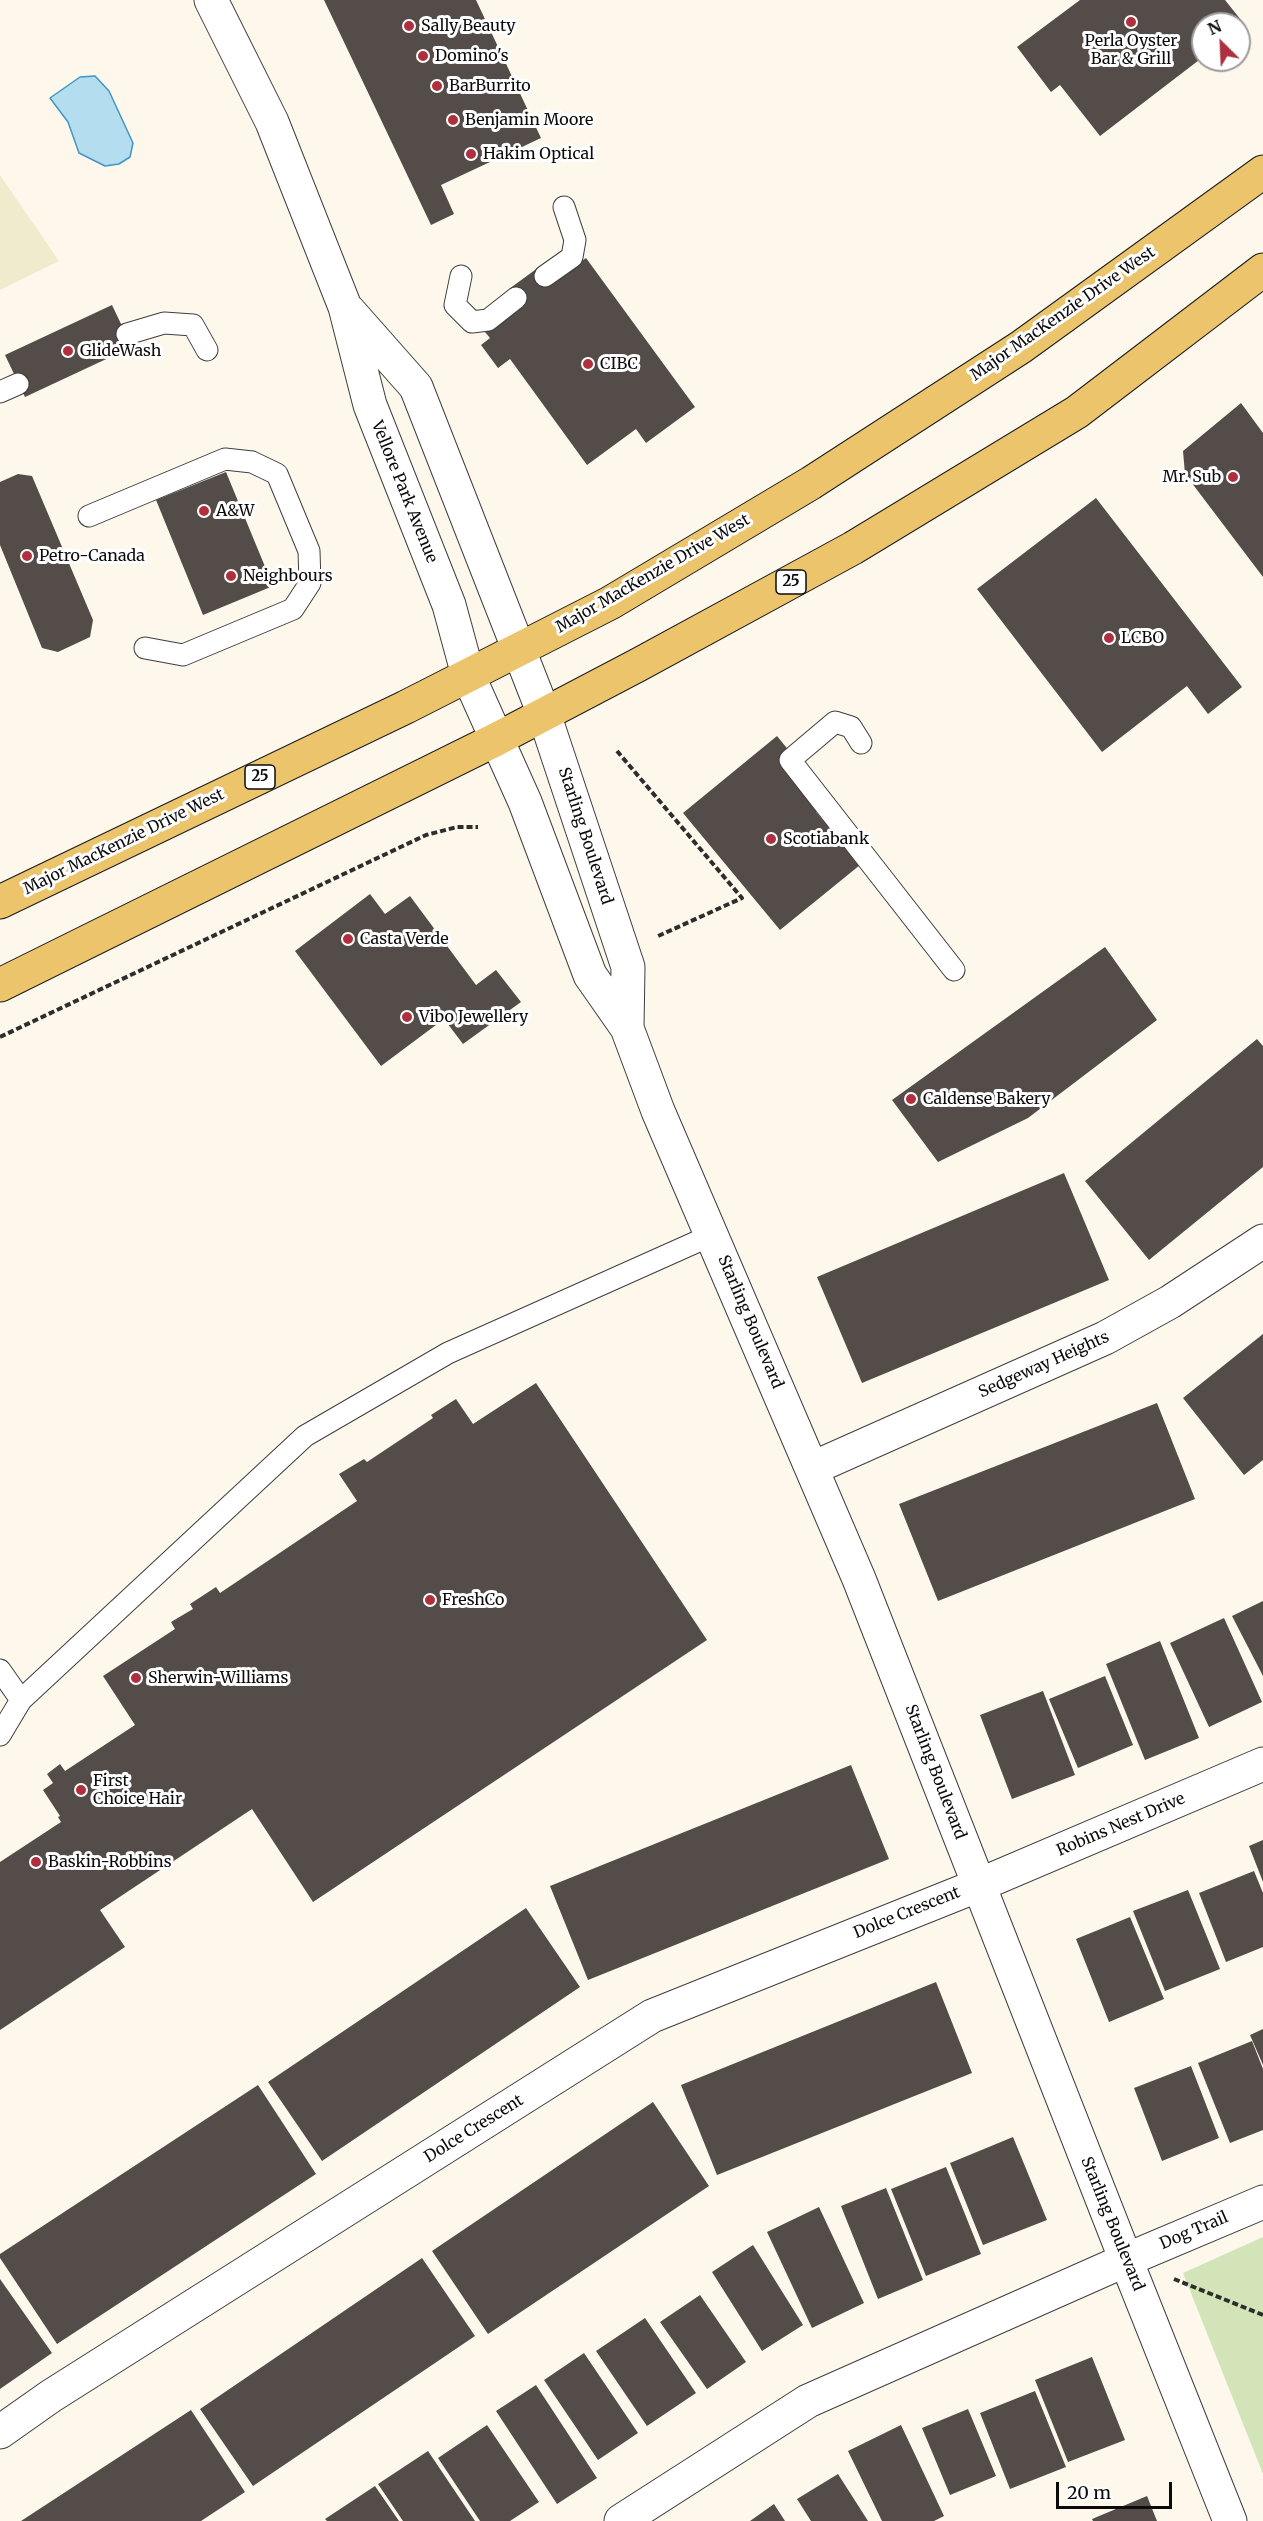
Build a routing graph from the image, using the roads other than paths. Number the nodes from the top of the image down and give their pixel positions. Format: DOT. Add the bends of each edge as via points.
graph roads {
  1 [pos="212,0"];
  2 [pos="1263,172"];
  3 [pos="564,207"];
  4 [pos="1263,270"];
  5 [pos="461,276"];
  6 [pos="545,276"];
  7 [pos="516,298"];
  8 [pos="345,307"];
  9 [pos="127,334"];
  10 [pos="207,350"];
  11 [pos="88,516"];
  12 [pos="145,648"];
  13 [pos="519,649"];
  14 [pos="468,675"];
  15 [pos="544,714"];
  16 [pos="497,739"];
  17 [pos="861,743"];
  18 [pos="0,902"];
  19 [pos="954,970"];
  20 [pos="0,984"];
  21 [pos="627,1028"];
  22 [pos="712,1236"];
  23 [pos="1263,1241"];
  24 [pos="813,1468"];
  25 [pos="0,1670"];
  26 [pos="21,1700"];
  27 [pos="0,1735"];
  28 [pos="1263,1764"];
  29 [pos="979,1885"];
  30 [pos="1263,2202"];
  31 [pos="1125,2260"];
  32 [pos="0,2432"];
  33 [pos="621,2521"];
  34 [pos="1230,2521"];
  1 -- 8 [label="street, Vellore Park Avenue" via="272,122"];
  2 -- 13 [label="main road, Major MacKenzie Drive West / 25" via="1021,347 811,483 610,603"];
  3 -- 6 [label="lane" via="575,240 572,257"];
  4 -- 15 [label="main road, 25" via="1077,412 852,548"];
  5 -- 7 [label="lane" via="455,305 472,322 488,320"];
  8 -- 13 [label="street, Vellore Park Avenue" via="416,387"];
  8 -- 14 [label="street, Vellore Park Avenue" via="370,405 448,605"];
  9 -- 10 [label="lane" via="164,323 194,325"];
  11 -- 12 [label="lane" via="225,459 252,462 277,474 309,551 310,583 293,609 183,655"];
  13 -- 14 [label="main road, Major MacKenzie Drive West / 25"];
  13 -- 15 [label="street, Starling Boulevard"];
  14 -- 16 [label="street, Starling Boulevard"];
  14 -- 18 [label="main road, Major MacKenzie Drive West / 25"];
  15 -- 16 [label="main road, 25"];
  15 -- 21 [label="street, Starling Boulevard" via="628,967"];
  16 -- 20 [label="main road, 25"];
  16 -- 21 [label="street, Starling Boulevard" via="590,975"];
  17 -- 19 [label="lane" via="851,727 835,722 790,760"];
  21 -- 22 [label="street, Starling Boulevard"];
  22 -- 24 [label="street, Starling Boulevard"];
  22 -- 26 [label="lane" via="448,1353 306,1436"];
  23 -- 24 [label="street, Sedgeway Heights" via="1170,1302 1105,1338"];
  24 -- 29 [label="street, Starling Boulevard"];
  25 -- 26 [label="lane"];
  26 -- 27 [label="lane"];
  28 -- 29 [label="street, Robins Nest Drive"];
  29 -- 31 [label="street, Starling Boulevard"];
  29 -- 32 [label="street, Dolce Crescent" via="652,2016 71,2383"];
  30 -- 31 [label="street, Dog Trail"];
  31 -- 33 [label="street" via="808,2401"];
  31 -- 34 [label="street, Starling Boulevard"];
}
